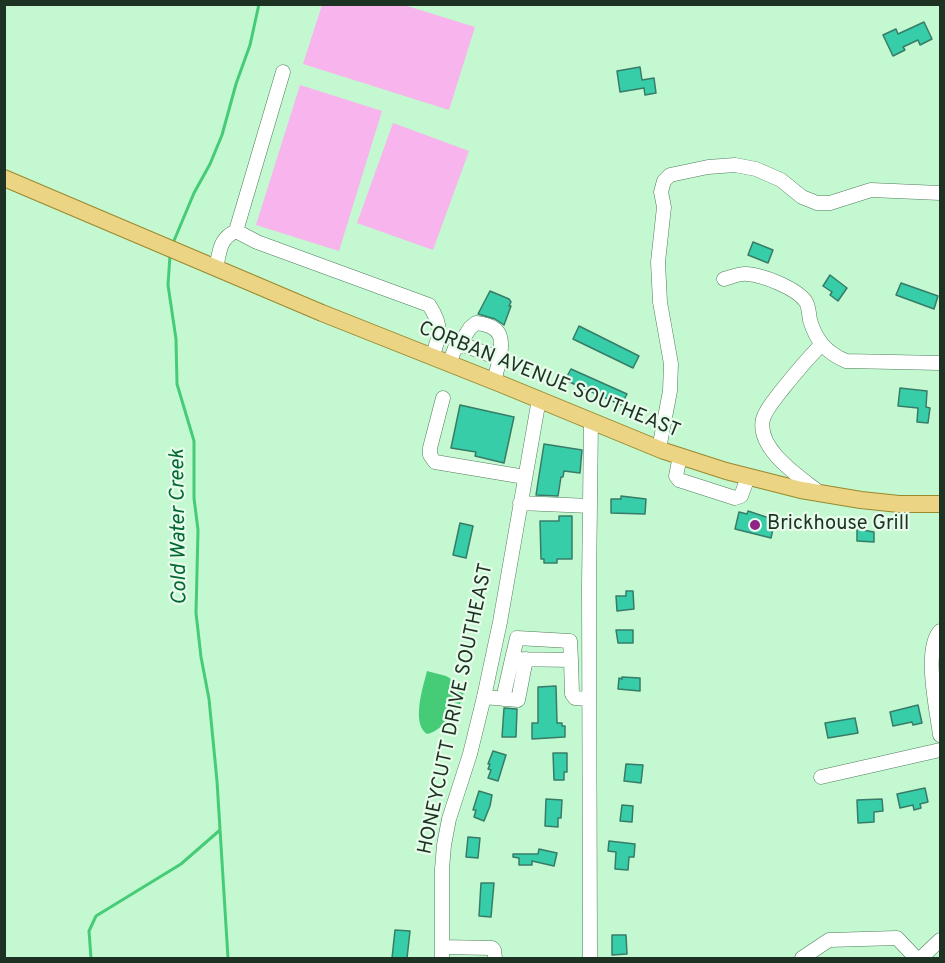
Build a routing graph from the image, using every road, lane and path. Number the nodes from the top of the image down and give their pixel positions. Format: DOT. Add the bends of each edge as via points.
graph roads {
  1 [pos="283,72"];
  2 [pos="4,178"];
  3 [pos="940,194"];
  4 [pos="236,231"];
  5 [pos="216,268"];
  6 [pos="724,279"];
  7 [pos="459,345"];
  8 [pos="821,345"];
  9 [pos="432,357"];
  10 [pos="499,362"];
  11 [pos="940,363"];
  12 [pos="449,364"];
  13 [pos="494,381"];
  14 [pos="443,398"];
  15 [pos="539,399"];
  16 [pos="591,421"];
  17 [pos="659,449"];
  18 [pos="680,456"];
  19 [pos="525,477"];
  20 [pos="748,477"];
  21 [pos="821,494"];
  22 [pos="520,503"];
  23 [pos="940,504"];
  24 [pos="590,506"];
  25 [pos="940,631"];
  26 [pos="519,659"];
  27 [pos="571,660"];
  28 [pos="484,697"];
  29 [pos="589,699"];
  30 [pos="940,735"];
  31 [pos="940,750"];
  32 [pos="821,777"];
  33 [pos="940,940"];
  34 [pos="442,953"];
  35 [pos="495,958"];
  36 [pos="590,958"];
  37 [pos="802,958"];
  38 [pos="916,958"];
  39 [pos="921,958"];
  1 -- 4 [label="street"];
  2 -- 5 [label="main road, CORBAN AVENUE SOUTHEAST"];
  3 -- 17 [label="street" via="871,190 830,203 817,203 756,169 735,165 670,175 661,192 664,207 658,262 670,391"];
  4 -- 5 [label="street" via="223,242"];
  4 -- 9 [label="street" via="429,305 440,334"];
  5 -- 9 [label="main road, CORBAN AVENUE SOUTHEAST"];
  6 -- 8 [label="street" via="745,273 796,292 805,302"];
  7 -- 10 [label="street" via="495,357"];
  7 -- 10 [label="street" via="476,323 493,328 503,341"];
  7 -- 12 [label="street"];
  8 -- 11 [label="street" via="846,361"];
  8 -- 21 [label="street" via="769,407 762,429 767,443 783,463"];
  9 -- 12 [label="main road, CORBAN AVENUE SOUTHEAST"];
  10 -- 13 [label="street"];
  12 -- 13 [label="main road, CORBAN AVENUE SOUTHEAST"];
  13 -- 15 [label="main road, CORBAN AVENUE SOUTHEAST"];
  14 -- 19 [label="street" via="430,448 435,462"];
  15 -- 16 [label="main road, CORBAN AVENUE SOUTHEAST"];
  15 -- 19 [label="street, HONEYCUTT DRIVE SOUTHEAST"];
  16 -- 17 [label="main road, CORBAN AVENUE SOUTHEAST"];
  16 -- 24 [label="street"];
  17 -- 18 [label="main road, CORBAN AVENUE SOUTHEAST"];
  18 -- 20 [label="main road, CORBAN AVENUE SOUTHEAST"];
  18 -- 20 [label="street" via="676,476 679,480 735,498 741,496"];
  19 -- 22 [label="street, HONEYCUTT DRIVE SOUTHEAST"];
  20 -- 21 [label="main road, CORBAN AVENUE SOUTHEAST"];
  21 -- 23 [label="main road, CORBAN AVENUE SOUTHEAST" via="899,504"];
  22 -- 24 [label="street"];
  22 -- 28 [label="street, HONEYCUTT DRIVE SOUTHEAST"];
  24 -- 29 [label="street"];
  25 -- 30 [label="street" via="932,658"];
  26 -- 27 [label="street"];
  26 -- 27 [label="street" via="517,638 570,641"];
  26 -- 28 [label="street" via="518,700"];
  27 -- 29 [label="street" via="572,694"];
  28 -- 34 [label="street, HONEYCUTT DRIVE SOUTHEAST" via="444,845"];
  29 -- 36 [label="street"];
  31 -- 32 [label="street"];
  33 -- 39 [label="street"];
  34 -- 35 [label="street" via="492,948"];
  37 -- 38 [label="street" via="829,940 897,938"];
}
